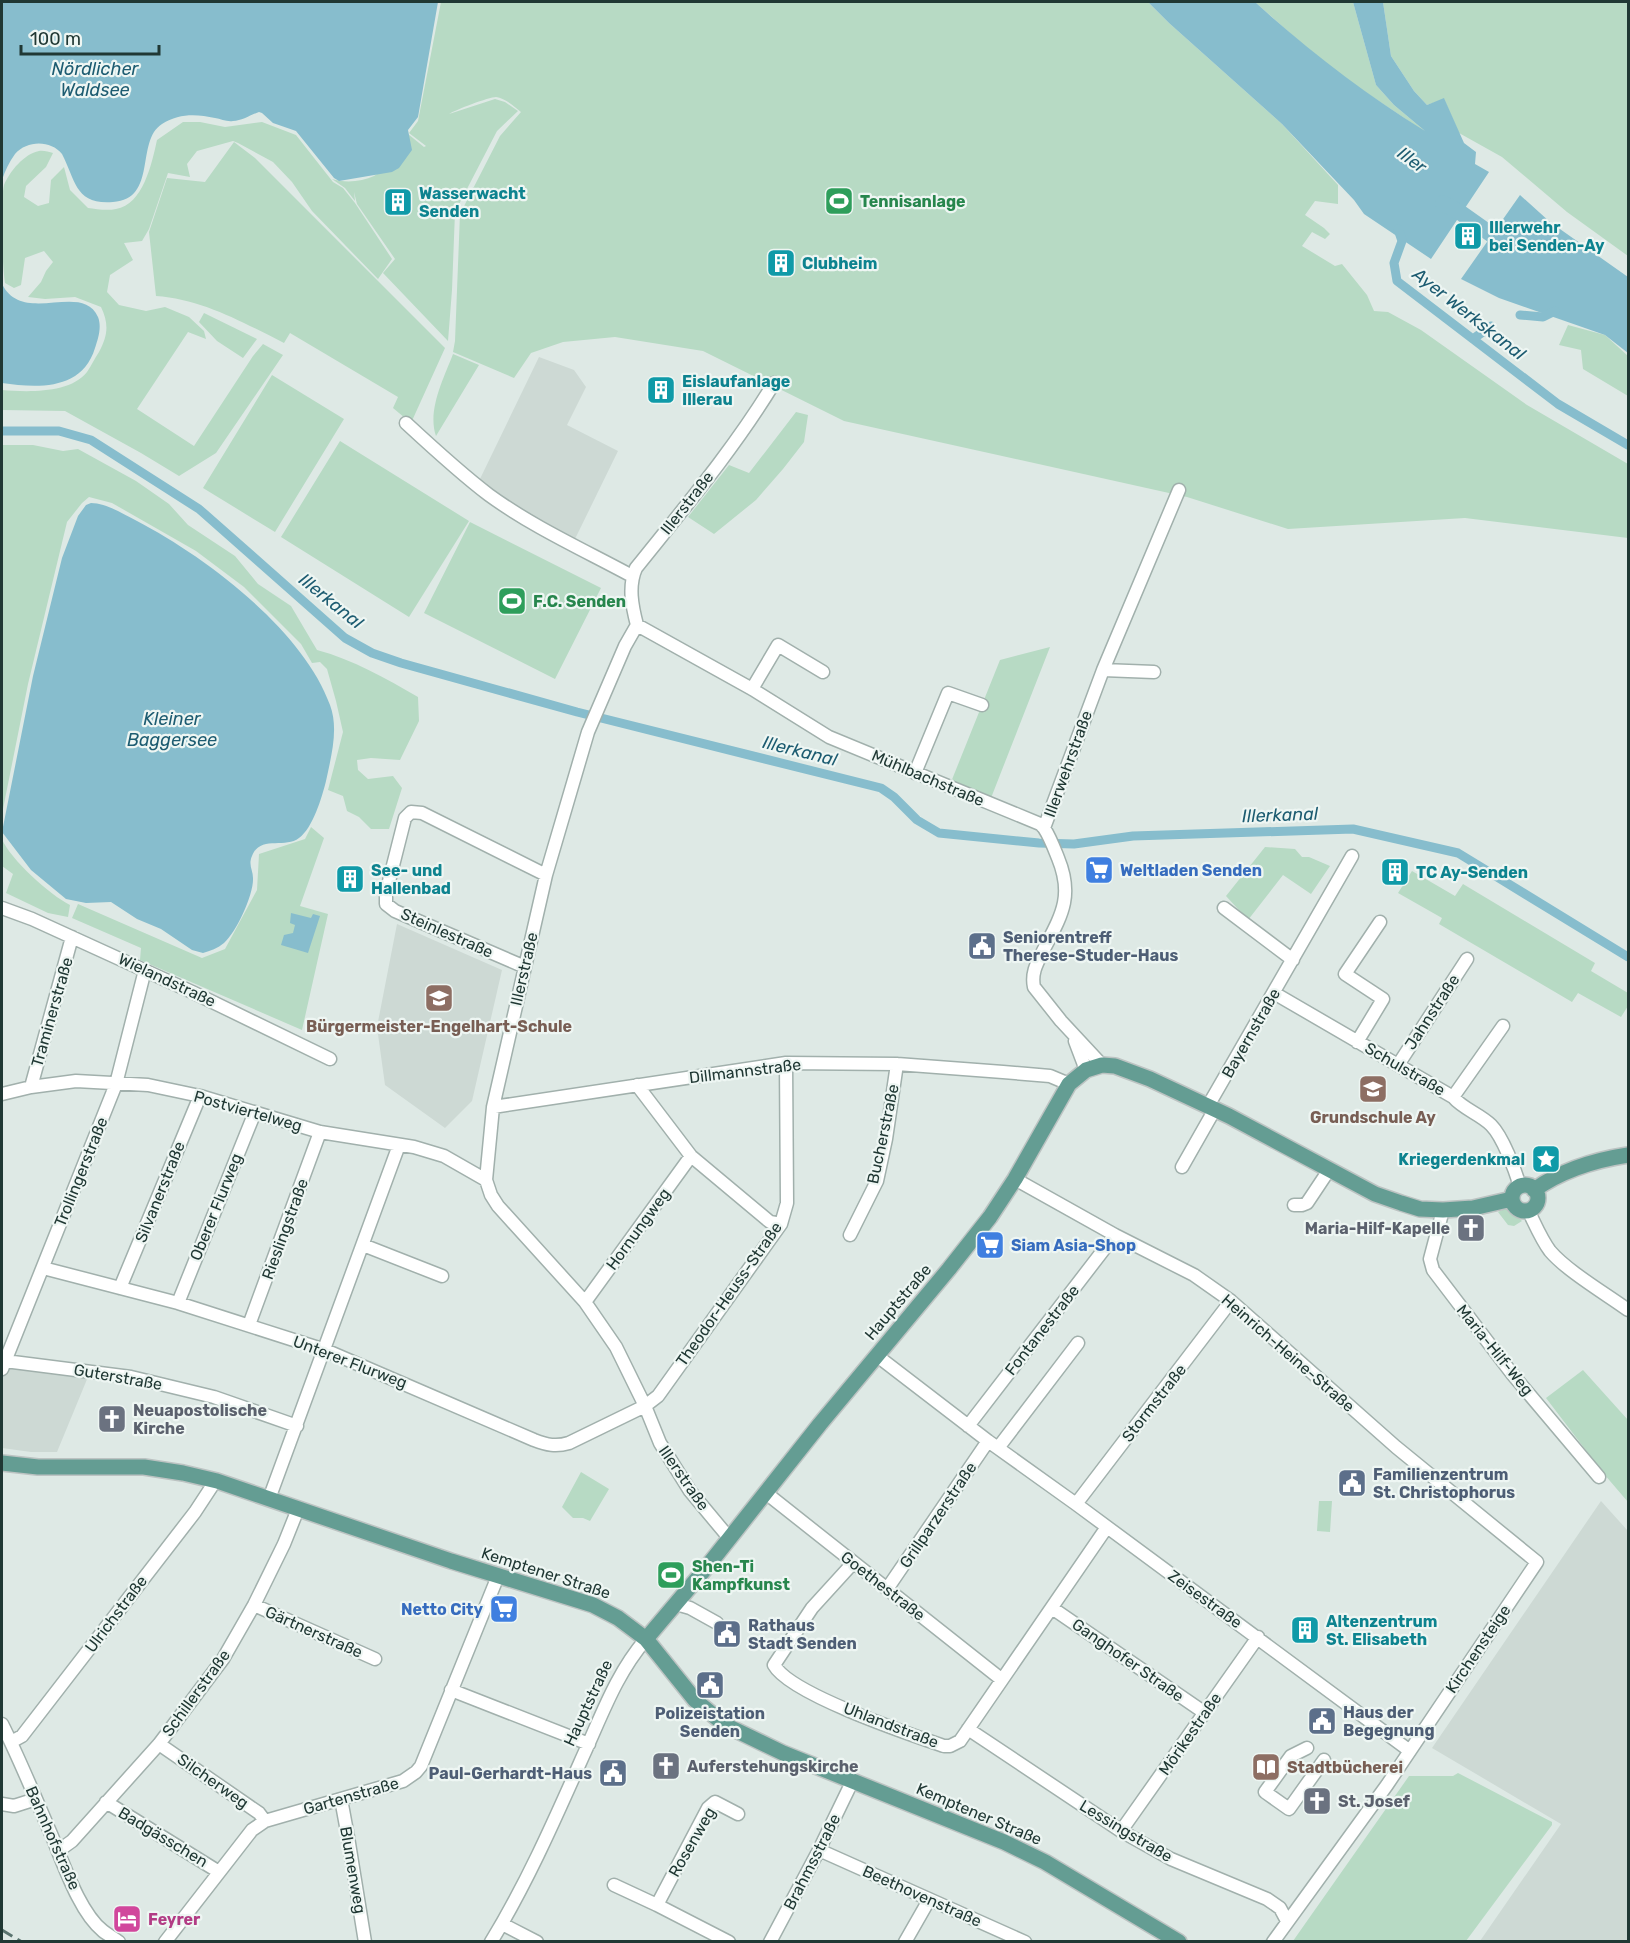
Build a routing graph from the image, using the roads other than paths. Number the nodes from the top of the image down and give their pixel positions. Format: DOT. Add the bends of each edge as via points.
graph roads {
  1 [pos="774,383"];
  2 [pos="406,423"];
  3 [pos="1179,490"];
  4 [pos="632,576"];
  5 [pos="637,625"];
  6 [pos="1103,670"];
  7 [pos="823,672"];
  8 [pos="1154,672"];
  9 [pos="752,689"];
  10 [pos="982,705"];
  11 [pos="915,773"];
  12 [pos="1045,830"];
  13 [pos="1352,856"];
  14 [pos="546,875"];
  15 [pos="2,908"];
  16 [pos="1224,908"];
  17 [pos="1380,922"];
  18 [pos="72,937"];
  19 [pos="1467,959"];
  20 [pos="1293,960"];
  21 [pos="525,967"];
  22 [pos="145,970"];
  23 [pos="1274,993"];
  24 [pos="1503,1026"];
  25 [pos="1070,1032"];
  26 [pos="1358,1042"];
  27 [pos="330,1059"];
  28 [pos="786,1063"];
  29 [pos="897,1064"];
  30 [pos="1102,1065"];
  31 [pos="1398,1065"];
  32 [pos="1086,1070"];
  33 [pos="116,1084"];
  34 [pos="1069,1084"];
  35 [pos="638,1085"];
  36 [pos="31,1087"];
  37 [pos="2,1094"];
  38 [pos="200,1096"];
  39 [pos="1453,1097"];
  40 [pos="493,1107"];
  41 [pos="1212,1108"];
  42 [pos="255,1112"];
  43 [pos="320,1132"];
  44 [pos="399,1145"];
  45 [pos="1629,1155"];
  46 [pos="691,1156"];
  47 [pos="1182,1167"];
  48 [pos="1329,1170"];
  49 [pos="1015,1179"];
  50 [pos="486,1180"];
  51 [pos="1527,1188"];
  52 [pos="1512,1199"];
  53 [pos="1294,1204"];
  54 [pos="1443,1210"];
  55 [pos="1528,1210"];
  56 [pos="781,1224"];
  57 [pos="849,1235"];
  58 [pos="1115,1235"];
  59 [pos="363,1245"];
  60 [pos="43,1268"];
  61 [pos="442,1276"];
  62 [pos="120,1288"];
  63 [pos="1231,1301"];
  64 [pos="585,1302"];
  65 [pos="178,1303"];
  66 [pos="1629,1310"];
  67 [pos="249,1325"];
  68 [pos="1078,1343"];
  69 [pos="325,1350"];
  70 [pos="876,1355"];
  71 [pos="3,1365"];
  72 [pos="645,1406"];
  73 [pos="297,1426"];
  74 [pos="968,1426"];
  75 [pos="993,1445"];
  76 [pos="2,1463"];
  77 [pos="1599,1477"];
  78 [pos="216,1480"];
  79 [pos="766,1493"];
  80 [pos="270,1498"];
  81 [pos="1076,1504"];
  82 [pos="298,1509"];
  83 [pos="1107,1527"];
  84 [pos="730,1539"];
  85 [pos="1537,1562"];
  86 [pos="853,1563"];
  87 [pos="498,1576"];
  88 [pos="887,1589"];
  89 [pos="254,1605"];
  90 [pos="676,1605"];
  91 [pos="1052,1608"];
  92 [pos="717,1623"];
  93 [pos="1257,1637"];
  94 [pos="645,1639"];
  95 [pos="375,1659"];
  96 [pos="1001,1679"];
  97 [pos="451,1690"];
  98 [pos="1205,1713"];
  99 [pos="2,1724"];
  100 [pos="968,1729"];
  101 [pos="10,1742"];
  102 [pos="159,1744"];
  103 [pos="589,1744"];
  104 [pos="1307,1749"];
  105 [pos="1410,1751"];
  106 [pos="1324,1760"];
  107 [pos="852,1782"];
  108 [pos="36,1799"];
  109 [pos="340,1799"];
  110 [pos="106,1802"];
  111 [pos="2,1804"];
  112 [pos="738,1814"];
  113 [pos="265,1821"];
  114 [pos="1122,1832"];
  115 [pos="819,1850"];
  116 [pos="58,1851"];
  117 [pos="219,1872"];
  118 [pos="614,1885"];
  119 [pos="929,1900"];
  120 [pos="657,1905"];
  121 [pos="1287,1921"];
  122 [pos="502,1924"];
  123 [pos="998,1936"];
  124 [pos="119,1941"];
  125 [pos="165,1941"];
  126 [pos="365,1941"];
  127 [pos="491,1941"];
  128 [pos="537,1941"];
  129 [pos="729,1941"];
  130 [pos="770,1941"];
  131 [pos="905,1941"];
  132 [pos="1025,1941"];
  133 [pos="1179,1941"];
  134 [pos="1273,1941"];
  1 -- 4 [label="street, Illerstraße" via="704,484"];
  2 -- 4 [label="street" via="491,496"];
  3 -- 6 [label="street, Illerwehrstraße"];
  4 -- 5 [label="street"];
  5 -- 9 [label="street, Mühlbachstraße"];
  5 -- 14 [label="street, Illerstraße" via="588,732"];
  6 -- 8 [label="street"];
  6 -- 12 [label="street, Illerwehrstraße"];
  7 -- 9 [label="street" via="778,645"];
  9 -- 11 [label="street, Mühlbachstraße" via="829,737"];
  10 -- 11 [label="street" via="948,693"];
  11 -- 12 [label="street, Mühlbachstraße" via="1040,824"];
  12 -- 25 [label="street, Illerwehrstraße" via="1063,870 1066,895 1033,981"];
  13 -- 20 [label="street, Bayernstraße"];
  14 -- 21 [label="street, Illerstraße"];
  14 -- 21 [label="street, Steinlestraße" via="422,813 411,812 405,818 386,904"];
  15 -- 18 [label="street, Wielandstraße"];
  16 -- 20 [label="street"];
  17 -- 26 [label="street, Schulstraße" via="1345,974 1383,999"];
  18 -- 22 [label="street, Wielandstraße"];
  18 -- 36 [label="street, Traminerstraße"];
  19 -- 31 [label="street, Jahnstraße"];
  20 -- 23 [label="street, Bayernstraße"];
  21 -- 40 [label="street, Illerstraße"];
  22 -- 27 [label="street, Wielandstraße"];
  22 -- 33 [label="street, Trollingerstraße"];
  23 -- 26 [label="street, Schulstraße"];
  23 -- 41 [label="street, Bayernstraße"];
  24 -- 39 [label="street, Schulstraße"];
  25 -- 30 [label="street, Illerwehrstraße"];
  25 -- 32 [label="street, Illerwehrstraße"];
  26 -- 31 [label="street, Schulstraße"];
  28 -- 29 [label="street, Dillmannstraße"];
  28 -- 35 [label="street, Dillmannstraße"];
  28 -- 56 [label="street, Theodor-Heuss-Straße" via="787,1203"];
  29 -- 34 [label="street, Dillmannstraße" via="1050,1076"];
  29 -- 57 [label="street, Bucherstraße" via="877,1181"];
  30 -- 32 [label="main road, Hauptstraße"];
  30 -- 41 [label="main road, Hauptstraße" via="1142,1075"];
  31 -- 39 [label="street, Schulstraße"];
  32 -- 34 [label="main road, Hauptstraße"];
  33 -- 36 [label="street, Postviertelweg" via="76,1081"];
  33 -- 38 [label="street, Postviertelweg" via="148,1085"];
  33 -- 60 [label="street, Trollingerstraße"];
  34 -- 49 [label="main road, Hauptstraße"];
  35 -- 40 [label="street, Dillmannstraße"];
  35 -- 46 [label="street"];
  36 -- 37 [label="street, Postviertelweg"];
  38 -- 42 [label="street, Postviertelweg"];
  38 -- 62 [label="street, Silvanerstraße"];
  39 -- 51 [label="street, Schulstraße" via="1493,1126"];
  40 -- 50 [label="street, Illerstraße"];
  41 -- 47 [label="street, Bayernstraße"];
  41 -- 48 [label="main road, Hauptstraße"];
  42 -- 43 [label="street, Postviertelweg"];
  42 -- 65 [label="street, Oberer Flurweg"];
  43 -- 44 [label="street, Postviertelweg"];
  43 -- 67 [label="street, Rieslingstraße"];
  44 -- 50 [label="street, Postviertelweg" via="444,1155"];
  44 -- 59 [label="street"];
  45 -- 51 [label="main road" via="1582,1165"];
  46 -- 56 [label="street" via="770,1222"];
  46 -- 64 [label="street, Hornungweg"];
  48 -- 53 [label="street" via="1307,1203"];
  48 -- 54 [label="main road, Hauptstraße" via="1375,1194 1420,1209"];
  49 -- 58 [label="street, Heinrich-Heine-Straße"];
  49 -- 70 [label="main road, Hauptstraße" via="990,1216"];
  50 -- 64 [label="street, Illerstraße" via="498,1206"];
  51 -- 52 [label="main road" via="1513,1191"];
  51 -- 55 [label="main road" via="1537,1200"];
  52 -- 54 [label="main road, Hauptstraße"];
  52 -- 55 [label="main road" via="1516,1208"];
  54 -- 77 [label="street, Maria-Hilf-Weg" via="1430,1259 1433,1270 1513,1375"];
  55 -- 66 [label="street" via="1536,1229 1560,1261"];
  56 -- 72 [label="street, Theodor-Heuss-Straße" via="658,1396"];
  58 -- 63 [label="street, Heinrich-Heine-Straße" via="1194,1275"];
  58 -- 74 [label="street, Fontanestraße"];
  59 -- 61 [label="street"];
  59 -- 69 [label="street"];
  60 -- 62 [label="street, Unterer Flurweg"];
  60 -- 71 [label="street, Trollingerstraße"];
  62 -- 65 [label="street, Unterer Flurweg"];
  63 -- 81 [label="street, Stormstraße"];
  63 -- 85 [label="street, Heinrich-Heine-Straße" via="1396,1447"];
  64 -- 72 [label="street, Illerstraße" via="616,1347"];
  65 -- 67 [label="street, Unterer Flurweg"];
  67 -- 69 [label="street, Unterer Flurweg"];
  68 -- 75 [label="street"];
  69 -- 72 [label="street, Unterer Flurweg" via="546,1445 569,1443"];
  69 -- 73 [label="street"];
  70 -- 74 [label="street, Zeisestraße"];
  70 -- 79 [label="main road, Hauptstraße"];
  71 -- 73 [label="street, Guterstraße" via="131,1377 213,1397"];
  72 -- 84 [label="street, Illerstraße" via="660,1443 690,1491"];
  73 -- 80 [label="street"];
  74 -- 75 [label="street, Zeisestraße"];
  75 -- 81 [label="street, Zeisestraße"];
  75 -- 88 [label="street, Grillparzerstraße"];
  76 -- 78 [label="main road, Kemptener Straße" via="144,1467"];
  78 -- 80 [label="main road, Kemptener Straße"];
  78 -- 101 [label="street, Ulrichstraße" via="22,1736"];
  79 -- 84 [label="main road, Hauptstraße"];
  79 -- 86 [label="street, Goethestraße"];
  80 -- 82 [label="main road, Kemptener Straße"];
  81 -- 83 [label="street, Zeisestraße"];
  82 -- 87 [label="main road, Kemptener Straße"];
  82 -- 89 [label="street, Schillerstraße"];
  83 -- 91 [label="street, Uhlandstraße"];
  83 -- 93 [label="street, Zeisestraße"];
  84 -- 90 [label="main road, Hauptstraße"];
  85 -- 105 [label="street, Kirchensteige"];
  86 -- 88 [label="street, Goethestraße"];
  86 -- 100 [label="street, Uhlandstraße" via="812,1608 774,1665 778,1672 866,1718 944,1746 960,1741"];
  87 -- 94 [label="main road, Kemptener Straße" via="594,1605"];
  87 -- 97 [label="street, Gartenstraße"];
  88 -- 96 [label="street, Goethestraße"];
  89 -- 95 [label="street, Gärtnerstraße"];
  89 -- 102 [label="street, Schillerstraße" via="223,1659"];
  90 -- 92 [label="street"];
  90 -- 94 [label="main road, Hauptstraße"];
  91 -- 96 [label="street, Uhlandstraße"];
  91 -- 98 [label="street, Ganghofer Straße"];
  93 -- 98 [label="street, Mörikestraße"];
  93 -- 105 [label="street, Zeisestraße"];
  94 -- 103 [label="street, Hauptstraße" via="624,1667"];
  94 -- 107 [label="main road, Kemptener Straße" via="696,1700 725,1725"];
  96 -- 100 [label="street, Uhlandstraße"];
  97 -- 103 [label="street"];
  97 -- 109 [label="street, Gartenstraße" via="416,1772 403,1781"];
  98 -- 114 [label="street, Mörikestraße"];
  99 -- 101 [label="street, Bahnhofstraße"];
  100 -- 114 [label="street, Lessingstraße"];
  101 -- 108 [label="street, Bahnhofstraße"];
  102 -- 110 [label="street, Schillerstraße"];
  102 -- 113 [label="street, Silcherweg"];
  103 -- 122 [label="street, Hauptstraße"];
  104 -- 106 [label="street" via="1291,1756 1266,1792 1289,1809"];
  105 -- 121 [label="street, Kirchensteige"];
  107 -- 115 [label="street, Brahmsstraße"];
  107 -- 133 [label="main road, Kemptener Straße" via="1004,1842"];
  108 -- 111 [label="street" via="14,1806"];
  108 -- 116 [label="street, Bahnhofstraße"];
  109 -- 113 [label="street, Gartenstraße"];
  109 -- 126 [label="street, Blumenweg"];
  110 -- 116 [label="street, Schillerstraße" via="72,1841"];
  110 -- 117 [label="street, Badgässchen"];
  112 -- 120 [label="street, Rosenweg" via="715,1802 708,1808"];
  113 -- 117 [label="street, Gartenstraße" via="252,1830"];
  114 -- 121 [label="street, Lessingstraße" via="1171,1859 1267,1899 1280,1908"];
  115 -- 119 [label="street, Beethovenstraße"];
  115 -- 130 [label="street, Brahmsstraße"];
  116 -- 124 [label="street, Bahnhofstraße" via="90,1916 102,1931"];
  117 -- 125 [label="street, Gartenstraße"];
  118 -- 120 [label="street"];
  119 -- 123 [label="street, Beethovenstraße"];
  119 -- 131 [label="street"];
  120 -- 129 [label="street"];
  121 -- 134 [label="street, Kirchensteige"];
  122 -- 127 [label="street, Hauptstraße"];
  122 -- 128 [label="street"];
  123 -- 132 [label="street, Beethovenstraße"];
}
